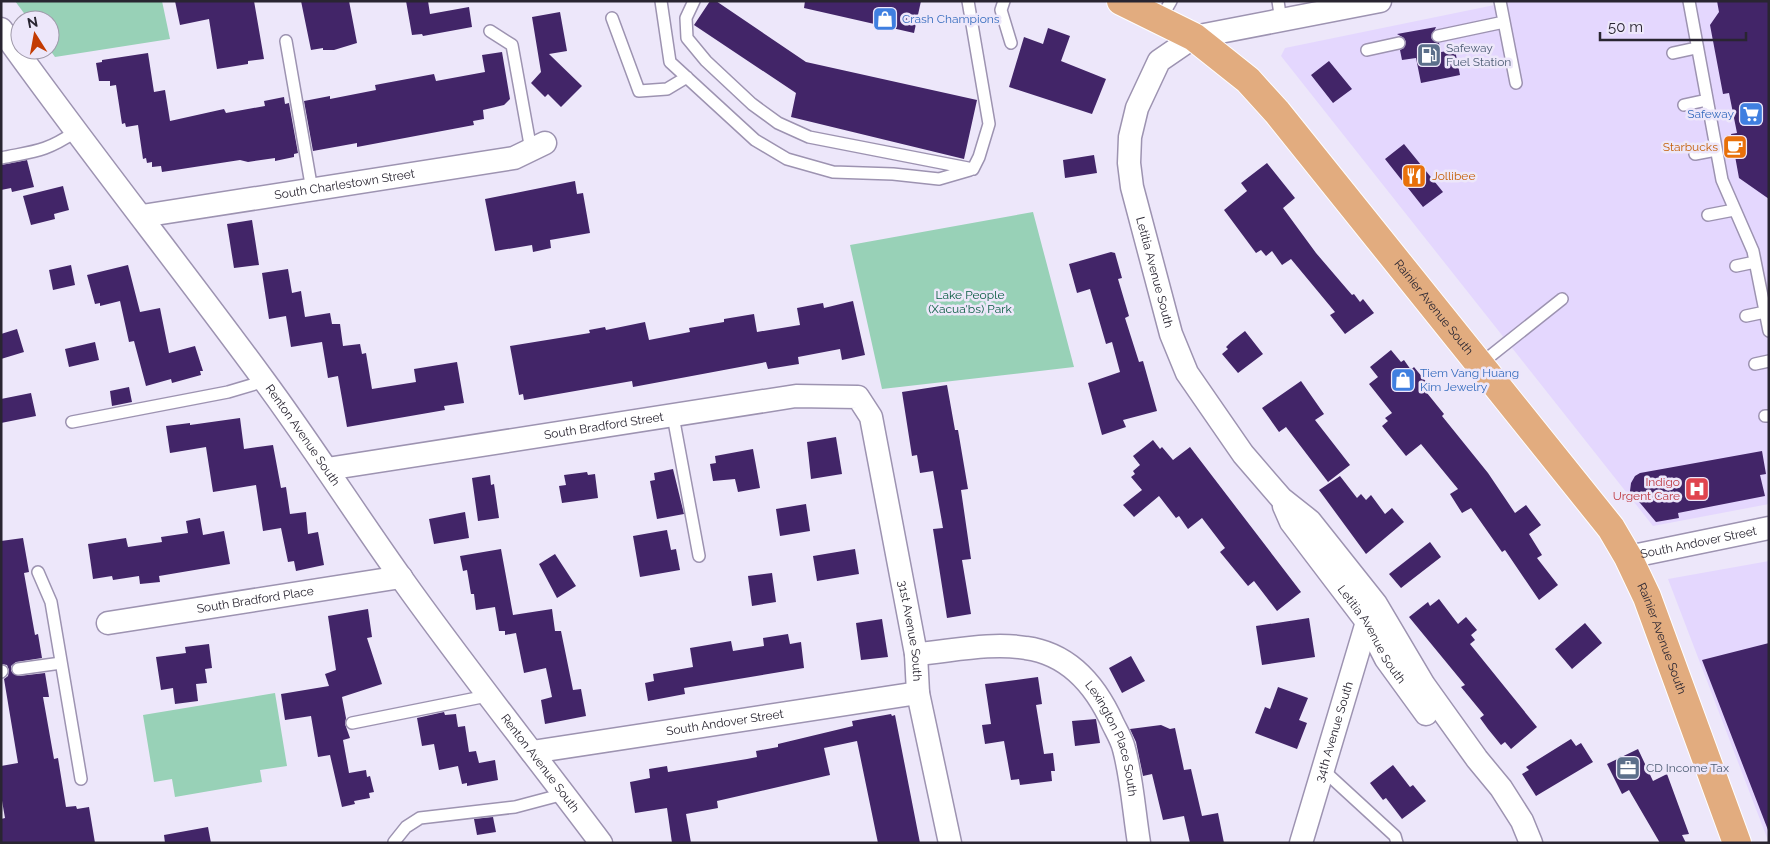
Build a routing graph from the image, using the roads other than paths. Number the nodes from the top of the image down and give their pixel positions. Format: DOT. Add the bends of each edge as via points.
graph roads {
  1 [pos="662,1"];
  2 [pos="694,1"];
  3 [pos="968,1"];
  4 [pos="1004,1"];
  5 [pos="1121,1"];
  6 [pos="1380,1"];
  7 [pos="1500,1"];
  8 [pos="1689,1"];
  9 [pos="1349,4"];
  10 [pos="1166,10"];
  11 [pos="1280,11"];
  12 [pos="612,18"];
  13 [pos="1504,22"];
  14 [pos="1,30"];
  15 [pos="490,31"];
  16 [pos="1438,36"];
  17 [pos="1194,37"];
  18 [pos="286,41"];
  19 [pos="1011,43"];
  20 [pos="1399,44"];
  21 [pos="1696,48"];
  22 [pos="1367,50"];
  23 [pos="1673,53"];
  24 [pos="686,77"];
  25 [pos="1516,83"];
  26 [pos="1707,100"];
  27 [pos="1684,104"];
  28 [pos="75,132"];
  29 [pos="538,147"];
  30 [pos="1716,150"];
  31 [pos="1695,154"];
  32 [pos="1,158"];
  33 [pos="973,169"];
  34 [pos="312,190"];
  35 [pos="1734,210"];
  36 [pos="1708,215"];
  37 [pos="142,216"];
  38 [pos="1755,262"];
  39 [pos="1736,266"];
  40 [pos="1562,300"];
  41 [pos="1765,312"];
  42 [pos="1746,316"];
  43 [pos="1769,331"];
  44 [pos="1769,362"];
  45 [pos="1755,364"];
  46 [pos="1479,365"];
  47 [pos="265,381"];
  48 [pos="673,416"];
  49 [pos="871,418"];
  50 [pos="72,422"];
  51 [pos="327,469"];
  52 [pos="1281,498"];
  53 [pos="1769,528"];
  54 [pos="699,556"];
  55 [pos="1628,557"];
  56 [pos="38,572"];
  57 [pos="401,577"];
  58 [pos="1367,622"];
  59 [pos="108,623"];
  60 [pos="916,654"];
  61 [pos="61,663"];
  62 [pos="18,669"];
  63 [pos="918,693"];
  64 [pos="487,696"];
  65 [pos="352,723"];
  66 [pos="532,752"];
  67 [pos="1477,759"];
  68 [pos="1322,769"];
  69 [pos="80,779"];
  70 [pos="564,794"];
  71 [pos="394,842"];
  72 [pos="601,843"];
  73 [pos="950,843"];
  74 [pos="1139,843"];
  75 [pos="1301,843"];
  76 [pos="1397,843"];
  77 [pos="1531,843"];
  78 [pos="1737,843"];
  1 -- 24 [label="lane" via="670,62"];
  2 -- 33 [label="lane" via="686,18 687,38 752,104 778,123 809,137"];
  3 -- 33 [label="lane" via="989,124"];
  4 -- 19 [label="lane" via="1001,10"];
  5 -- 10 [label="main road, Rainier Avenue South"];
  6 -- 9 [label="street"];
  7 -- 13 [label="lane"];
  8 -- 21 [label="lane"];
  9 -- 11 [label="street"];
  10 -- 17 [label="main road, Rainier Avenue South"];
  11 -- 17 [label="street"];
  12 -- 24 [label="lane" via="639,91 667,89"];
  13 -- 16 [label="lane"];
  13 -- 25 [label="lane"];
  14 -- 28 [label="street, Renton Avenue South"];
  15 -- 29 [label="lane" via="512,45"];
  17 -- 46 [label="main road, Rainier Avenue South" via="1248,80 1277,112"];
  17 -- 52 [label="street, Letitia Avenue South" via="1159,61 1137,108 1130,137 1132,187 1172,334 1187,373 1243,454"];
  18 -- 34 [label="lane"];
  20 -- 22 [label="lane"];
  21 -- 23 [label="lane"];
  21 -- 26 [label="lane"];
  24 -- 33 [label="lane" via="755,140 787,159 833,172 939,179"];
  26 -- 27 [label="lane"];
  26 -- 30 [label="lane"];
  28 -- 32 [label="lane" via="34,153"];
  28 -- 37 [label="street, Renton Avenue South"];
  29 -- 34 [label="street, South Charlestown Street" via="514,158"];
  30 -- 31 [label="lane"];
  30 -- 35 [label="lane" via="1722,180"];
  34 -- 37 [label="street, South Charlestown Street"];
  35 -- 36 [label="lane"];
  35 -- 38 [label="lane"];
  37 -- 47 [label="street, Renton Avenue South"];
  38 -- 39 [label="lane"];
  38 -- 41 [label="lane"];
  40 -- 46 [label="lane"];
  41 -- 42 [label="lane"];
  41 -- 43 [label="lane"];
  44 -- 45 [label="lane"];
  46 -- 55 [label="main road, Rainier Avenue South" via="1611,528"];
  47 -- 50 [label="lane" via="228,392"];
  47 -- 51 [label="street, Renton Avenue South"];
  48 -- 49 [label="street, South Bradford Street" via="796,396 858,397"];
  48 -- 51 [label="street, South Bradford Street"];
  48 -- 54 [label="lane"];
  49 -- 60 [label="street, 31st Avenue South"];
  51 -- 57 [label="street, Renton Avenue South"];
  52 -- 58 [label="street, Letitia Avenue South" via="1291,522"];
  52 -- 67 [label="street, Letitia Avenue South" via="1310,521 1376,604 1424,685"];
  53 -- 55 [label="street, South Andover Street"];
  55 -- 78 [label="main road, Rainier Avenue South" via="1647,596"];
  56 -- 61 [label="lane" via="51,602"];
  57 -- 59 [label="street, South Bradford Place"];
  57 -- 64 [label="street, Renton Avenue South"];
  58 -- 67 [label="street, Letitia Avenue South" via="1386,659 1442,735"];
  58 -- 68 [label="street, 34th Avenue South"];
  60 -- 63 [label="street, 31st Avenue South"];
  60 -- 74 [label="street, Lexington Place South" via="1003,646 1052,653 1070,665 1090,683 1124,747"];
  61 -- 62 [label="lane"];
  61 -- 69 [label="lane"];
  63 -- 66 [label="street, South Andover Street"];
  63 -- 73 [label="street, 31st Avenue South"];
  64 -- 65 [label="lane"];
  64 -- 66 [label="street, Renton Avenue South"];
  66 -- 70 [label="street, Renton Avenue South"];
  67 -- 77 [label="street, Letitia Avenue South" via="1501,788 1522,821"];
  68 -- 75 [label="street, 34th Avenue South"];
  68 -- 76 [label="lane" via="1395,836"];
  70 -- 71 [label="lane" via="515,807 420,818 406,827"];
  70 -- 72 [label="street, Renton Avenue South"];
}
